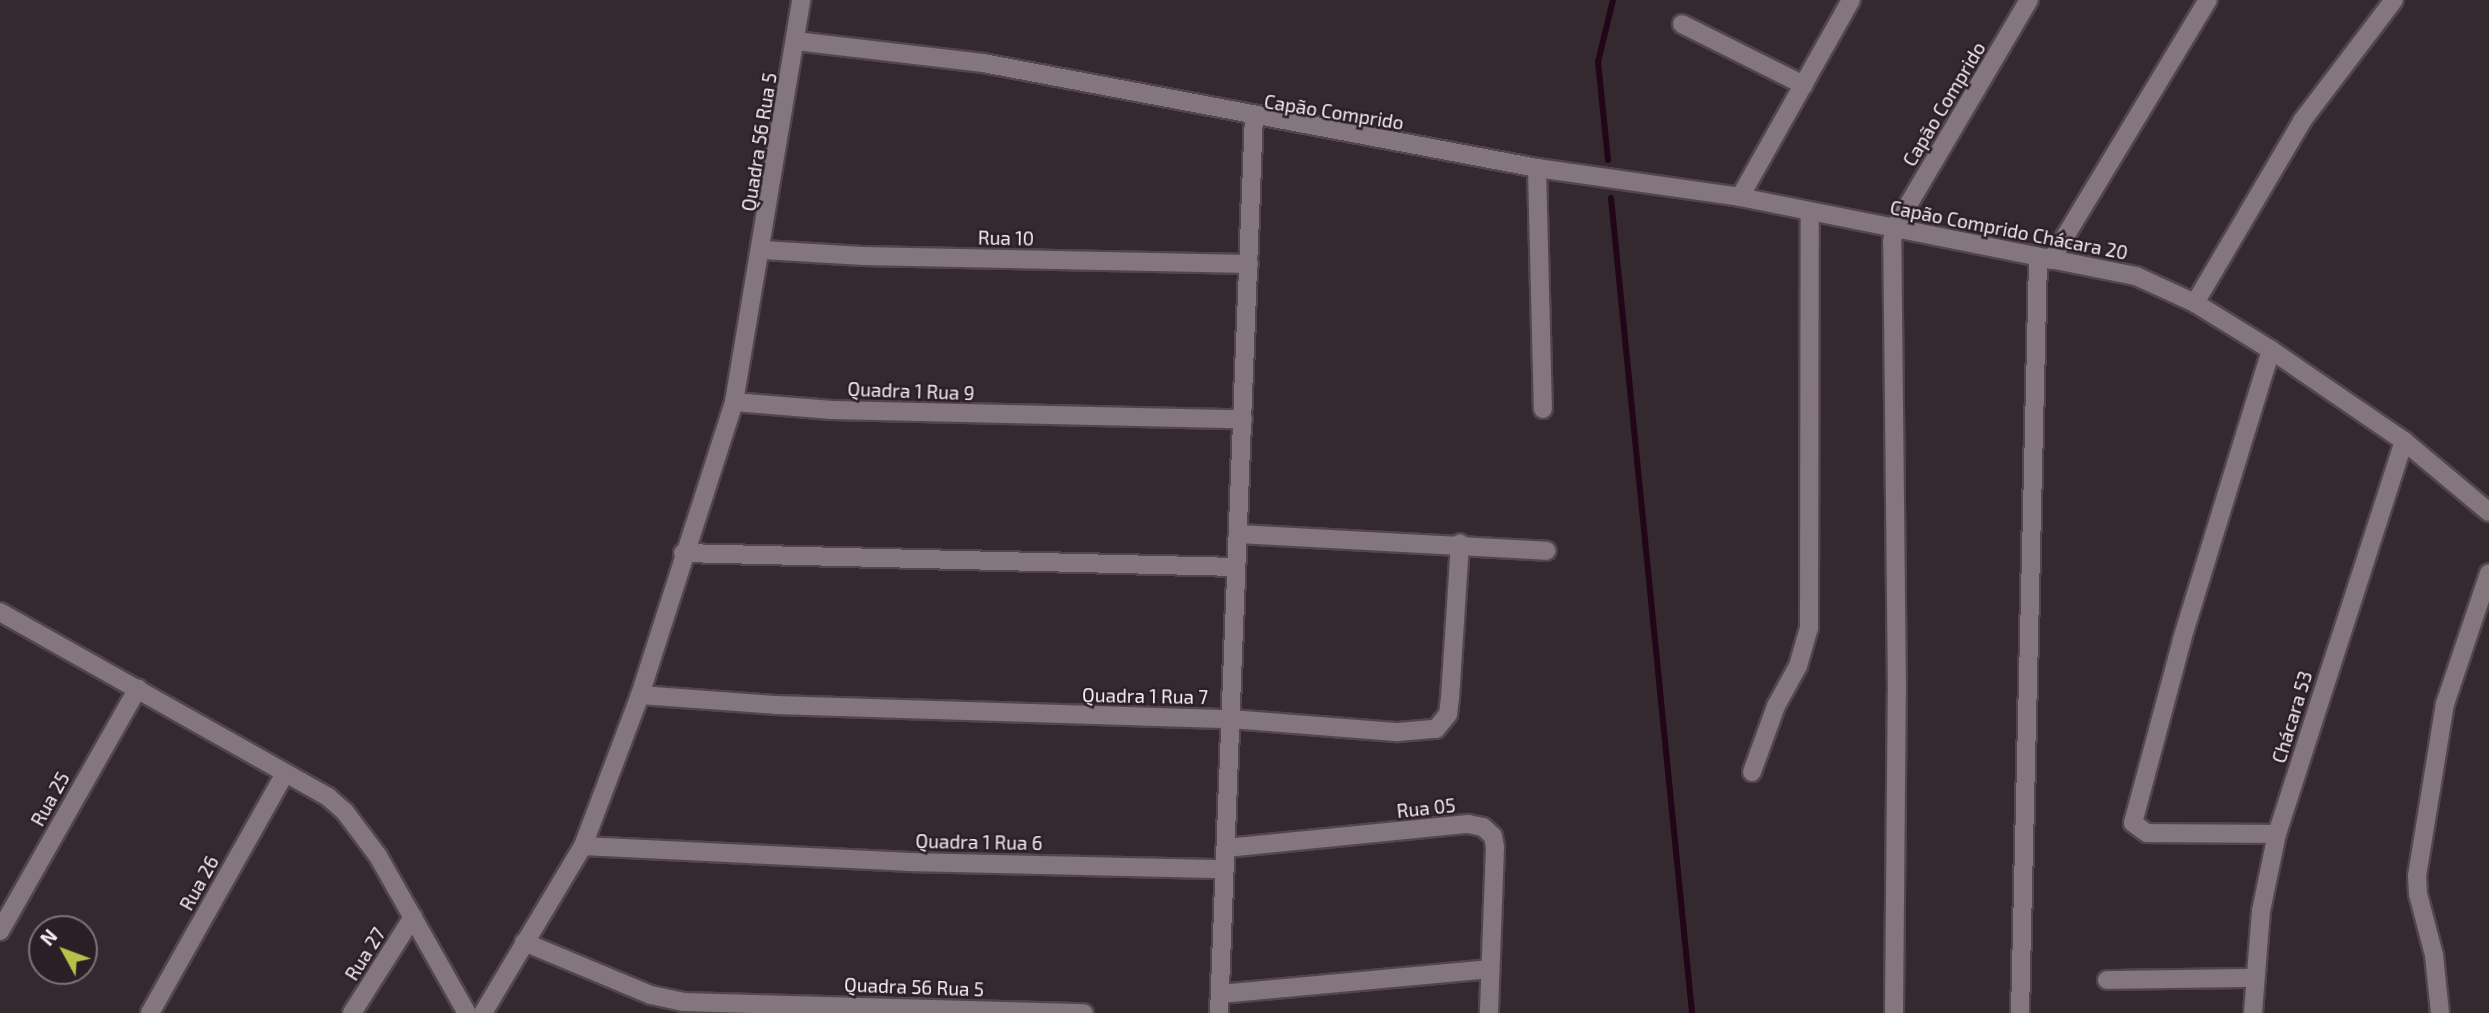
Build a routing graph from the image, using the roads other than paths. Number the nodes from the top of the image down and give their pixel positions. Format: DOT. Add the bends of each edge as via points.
graph roads {
  1 [pos="801,0"];
  2 [pos="1852,0"];
  3 [pos="2029,0"];
  4 [pos="2208,0"];
  5 [pos="2394,0"];
  6 [pos="1682,24"];
  7 [pos="796,41"];
  8 [pos="1804,85"];
  9 [pos="1254,116"];
  10 [pos="1537,168"];
  11 [pos="1740,197"];
  12 [pos="1810,214"];
  13 [pos="1894,229"];
  14 [pos="763,250"];
  15 [pos="2044,259"];
  16 [pos="1249,264"];
  17 [pos="2196,303"];
  18 [pos="2270,350"];
  19 [pos="734,402"];
  20 [pos="1543,410"];
  21 [pos="1243,419"];
  22 [pos="2404,441"];
  23 [pos="2489,512"];
  24 [pos="1238,534"];
  25 [pos="1460,543"];
  26 [pos="1547,551"];
  27 [pos="683,554"];
  28 [pos="1235,566"];
  29 [pos="2489,573"];
  30 [pos="0,612"];
  31 [pos="138,688"];
  32 [pos="640,695"];
  33 [pos="1231,719"];
  34 [pos="1752,772"];
  35 [pos="285,773"];
  36 [pos="2277,834"];
  37 [pos="583,846"];
  38 [pos="1226,848"];
  39 [pos="1224,869"];
  40 [pos="413,917"];
  41 [pos="0,931"];
  42 [pos="524,942"];
  43 [pos="1490,969"];
  44 [pos="2253,978"];
  45 [pos="2107,980"];
  46 [pos="1221,994"];
  47 [pos="741,1008"];
  48 [pos="149,1013"];
  49 [pos="352,1013"];
  50 [pos="467,1013"];
  51 [pos="484,1013"];
  52 [pos="1084,1013"];
  53 [pos="1219,1013"];
  54 [pos="1489,1013"];
  55 [pos="1894,1013"];
  56 [pos="2020,1013"];
  57 [pos="2253,1013"];
  58 [pos="2440,1013"];
  1 -- 7 [label="street, Quadra 56 Rua 5"];
  2 -- 8 [label="street"];
  3 -- 13 [label="street, Capão Comprido"];
  4 -- 15 [label="street"];
  5 -- 17 [label="street" via="2302,121"];
  6 -- 8 [label="street"];
  7 -- 9 [label="street" via="983,63"];
  7 -- 14 [label="street, Quadra 56 Rua 5"];
  8 -- 11 [label="street"];
  9 -- 10 [label="street, Capão Comprido"];
  9 -- 16 [label="street, Capão Comprido"];
  10 -- 11 [label="street, Capão Comprido Chácara 20"];
  10 -- 20 [label="street"];
  11 -- 12 [label="street, Capão Comprido Chácara 20"];
  12 -- 13 [label="street, Capão Comprido Chácara 20"];
  12 -- 34 [label="street" via="1809,628 1798,666 1772,714"];
  13 -- 15 [label="street, Capão Comprido Chácara 20"];
  13 -- 55 [label="street"];
  14 -- 16 [label="street, Rua 10"];
  14 -- 19 [label="street"];
  15 -- 17 [label="street, Capão Comprido Chácara 20" via="2136,276"];
  15 -- 56 [label="street"];
  16 -- 21 [label="street, Capão Comprido"];
  17 -- 18 [label="street, Capão Comprido Chácara 20"];
  18 -- 22 [label="street, Capão Comprido Chácara 20"];
  18 -- 36 [label="street" via="2182,640 2133,822 2147,833"];
  19 -- 21 [label="street, Quadra 1 Rua 9" via="832,410"];
  19 -- 27 [label="street"];
  21 -- 24 [label="street, Capão Comprido"];
  22 -- 23 [label="street, Capão Comprido Chácara 20"];
  22 -- 36 [label="street, Chácara 53"];
  24 -- 25 [label="street"];
  24 -- 28 [label="street, Capão Comprido"];
  25 -- 26 [label="street"];
  25 -- 33 [label="street" via="1450,698 1441,726 1398,732"];
  27 -- 28 [label="street"];
  27 -- 32 [label="street"];
  28 -- 33 [label="street, Quadra 1 Rua 7"];
  29 -- 58 [label="street" via="2445,704 2417,876 2417,894 2434,954"];
  30 -- 31 [label="street"];
  31 -- 35 [label="street"];
  31 -- 41 [label="street, Rua 25"];
  32 -- 33 [label="street, Quadra 1 Rua 7" via="925,711"];
  32 -- 37 [label="street"];
  33 -- 38 [label="street"];
  35 -- 40 [label="street" via="328,797 360,828"];
  35 -- 48 [label="street, Rua 26"];
  36 -- 44 [label="street, Chácara 53"];
  37 -- 39 [label="street, Quadra 1 Rua 6" via="907,862"];
  37 -- 42 [label="street"];
  38 -- 39 [label="street"];
  38 -- 43 [label="street, Rua 05" via="1483,827 1493,836 1495,847"];
  39 -- 46 [label="street"];
  40 -- 49 [label="street, Rua 27"];
  40 -- 50 [label="street"];
  42 -- 47 [label="street, Quadra 56 Rua 5" via="651,995"];
  42 -- 51 [label="street"];
  43 -- 46 [label="street"];
  43 -- 54 [label="street"];
  44 -- 45 [label="street"];
  44 -- 57 [label="street, Chácara 53"];
  46 -- 53 [label="street"];
  47 -- 52 [label="street, Quadra 56 Rua 5"];
}
